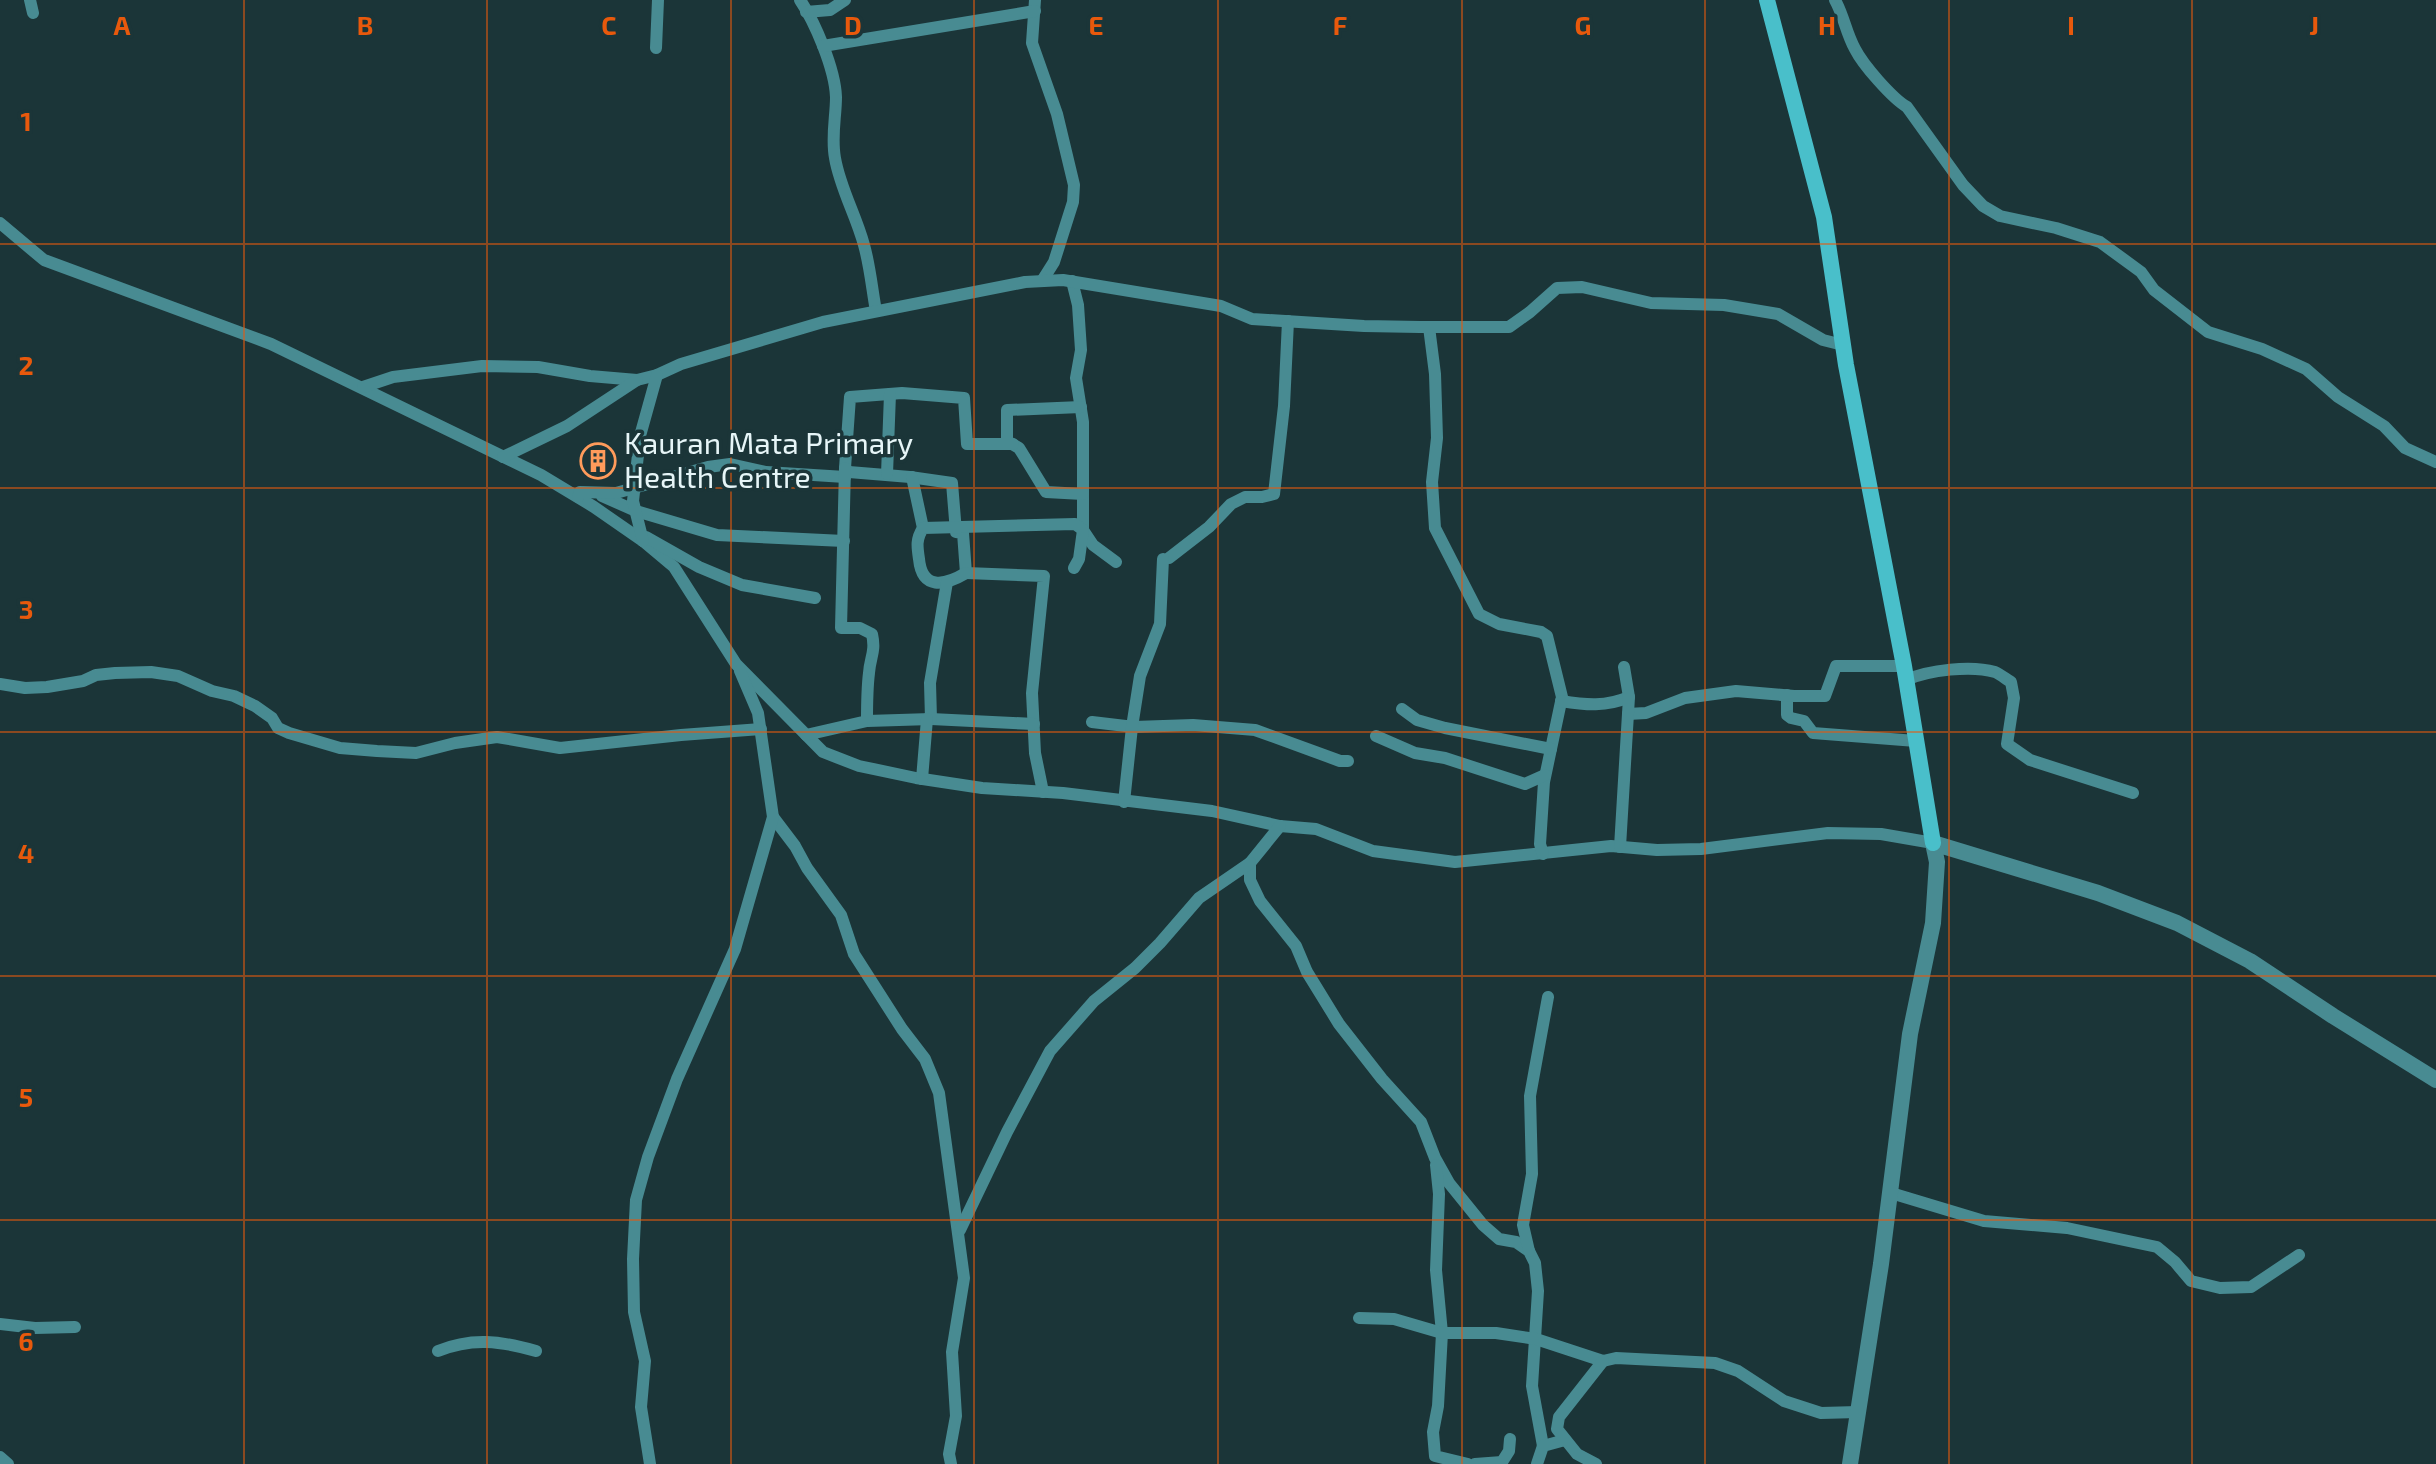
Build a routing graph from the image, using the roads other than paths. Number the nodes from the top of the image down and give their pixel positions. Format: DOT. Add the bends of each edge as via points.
graph roads {
  1 [pos="658,0"];
  2 [pos="845,0"];
  3 [pos="1767,0"];
  4 [pos="1835,0"];
  5 [pos="1035,5"];
  6 [pos="803,6"];
  7 [pos="823,46"];
  8 [pos="656,48"];
  9 [pos="0,223"];
  10 [pos="1042,281"];
  11 [pos="1072,281"];
  12 [pos="876,311"];
  13 [pos="1288,321"];
  14 [pos="1429,327"];
  15 [pos="1843,345"];
  16 [pos="657,375"];
  17 [pos="637,380"];
  18 [pos="363,387"];
  19 [pos="890,394"];
  20 [pos="1081,407"];
  21 [pos="1013,444"];
  22 [pos="503,457"];
  23 [pos="2436,462"];
  24 [pos="845,473"];
  25 [pos="887,474"];
  26 [pos="912,477"];
  27 [pos="634,488"];
  28 [pos="593,491"];
  29 [pos="1083,494"];
  30 [pos="578,497"];
  31 [pos="636,511"];
  32 [pos="923,528"];
  33 [pos="956,529"];
  34 [pos="1083,530"];
  35 [pos="642,538"];
  36 [pos="844,541"];
  37 [pos="1116,562"];
  38 [pos="1074,568"];
  39 [pos="966,573"];
  40 [pos="947,582"];
  41 [pos="815,598"];
  42 [pos="736,664"];
  43 [pos="1624,667"];
  44 [pos="1905,673"];
  45 [pos="0,684"];
  46 [pos="1787,695"];
  47 [pos="1629,697"];
  48 [pos="1561,701"];
  49 [pos="1402,709"];
  50 [pos="1628,714"];
  51 [pos="929,719"];
  52 [pos="867,721"];
  53 [pos="1092,722"];
  54 [pos="1034,724"];
  55 [pos="1132,727"];
  56 [pos="761,729"];
  57 [pos="806,735"];
  58 [pos="1376,736"];
  59 [pos="1916,741"];
  60 [pos="1551,749"];
  61 [pos="1348,761"];
  62 [pos="1545,775"];
  63 [pos="922,779"];
  64 [pos="1043,792"];
  65 [pos="2133,793"];
  66 [pos="1124,802"];
  67 [pos="773,817"];
  68 [pos="1280,826"];
  69 [pos="1933,843"];
  70 [pos="1620,847"];
  71 [pos="1543,854"];
  72 [pos="1250,863"];
  73 [pos="1548,997"];
  74 [pos="2436,1080"];
  75 [pos="1435,1158"];
  76 [pos="1891,1193"];
  77 [pos="958,1233"];
  78 [pos="1529,1251"];
  79 [pos="2299,1255"];
  80 [pos="1359,1318"];
  81 [pos="0,1324"];
  82 [pos="75,1327"];
  83 [pos="1442,1333"];
  84 [pos="1536,1339"];
  85 [pos="438,1351"];
  86 [pos="536,1351"];
  87 [pos="1603,1361"];
  88 [pos="1858,1412"];
  89 [pos="1510,1439"];
  90 [pos="1565,1440"];
  91 [pos="1543,1446"];
  92 [pos="0,1457"];
  93 [pos="1435,1460"];
  94 [pos="8,1464"];
  95 [pos="650,1464"];
  96 [pos="951,1464"];
  97 [pos="1468,1464"];
  98 [pos="1475,1464"];
  99 [pos="1537,1464"];
  100 [pos="1596,1464"];
  101 [pos="1850,1464"];
  1 -- 8 [label="street"];
  2 -- 6 [label="street" via="830,10"];
  3 -- 15 [label="main road" via="1824,217"];
  4 -- 23 [label="street" via="1855,51 1893,99 1907,107 1983,206 2000,216 2100,242 2208,332 2306,369 2384,426 2405,448"];
  5 -- 7 [label="street"];
  5 -- 10 [label="street" via="1032,43 1074,185 1054,262"];
  6 -- 7 [label="street"];
  7 -- 12 [label="street" via="836,96 835,157 864,245"];
  9 -- 18 [label="street" via="44,260 271,344"];
  10 -- 11 [label="street"];
  10 -- 12 [label="street"];
  11 -- 13 [label="street" via="1221,306 1252,319"];
  11 -- 20 [label="street" via="1078,305 1081,350 1076,378"];
  12 -- 16 [label="street" via="823,322"];
  13 -- 14 [label="street"];
  13 -- 55 [label="street" via="1274,494 1231,504 1166,558 1160,624 1140,676"];
  14 -- 15 [label="street" via="1509,327 1557,288 1582,287 1651,303 1724,305 1778,314 1823,340"];
  14 -- 48 [label="street" via="1437,438 1432,482 1435,528 1479,614 1547,636"];
  15 -- 44 [label="main road"];
  16 -- 17 [label="street"];
  16 -- 27 [label="street" via="640,436"];
  17 -- 18 [label="street" via="538,367 482,366 393,377"];
  17 -- 22 [label="street" via="567,426"];
  18 -- 22 [label="street"];
  19 -- 21 [label="street" via="964,398 967,444"];
  19 -- 24 [label="street" via="850,397"];
  19 -- 25 [label="street"];
  20 -- 21 [label="street" via="1007,410 1007,441"];
  20 -- 29 [label="street"];
  21 -- 29 [label="street" via="1046,492"];
  22 -- 30 [label="street"];
  24 -- 25 [label="street"];
  24 -- 27 [label="street" via="766,472 730,464"];
  24 -- 36 [label="street"];
  25 -- 26 [label="street"];
  26 -- 32 [label="street"];
  26 -- 33 [label="street" via="952,483"];
  27 -- 28 [label="street"];
  27 -- 31 [label="street"];
  28 -- 30 [label="street"];
  28 -- 31 [label="street"];
  29 -- 34 [label="street"];
  30 -- 35 [label="street"];
  31 -- 35 [label="street"];
  31 -- 36 [label="street" via="717,535"];
  32 -- 33 [label="street"];
  32 -- 40 [label="street" via="917,538 921,574"];
  33 -- 34 [label="street" via="1075,524"];
  33 -- 39 [label="street" via="963,533"];
  34 -- 37 [label="street"];
  34 -- 38 [label="street"];
  35 -- 41 [label="street" via="742,585"];
  35 -- 42 [label="street" via="674,567"];
  36 -- 52 [label="street" via="841,628 872,634 875,646"];
  39 -- 40 [label="street"];
  39 -- 54 [label="street" via="1044,576 1032,693"];
  40 -- 51 [label="street" via="935,639"];
  42 -- 56 [label="street"];
  42 -- 57 [label="street"];
  43 -- 47 [label="street"];
  44 -- 46 [label="street" via="1836,666 1825,696"];
  44 -- 59 [label="main road"];
  44 -- 65 [label="street" via="1996,672 2011,682 2014,698 2007,744 2030,760"];
  45 -- 56 [label="street" via="47,687 125,672 178,676 255,706 289,733 340,748 377,751 416,753 497,737 560,748"];
  46 -- 50 [label="street" via="1736,691"];
  46 -- 59 [label="street" via="1787,715 1804,721 1813,733"];
  47 -- 48 [label="street" via="1594,706"];
  47 -- 50 [label="street"];
  48 -- 60 [label="street"];
  49 -- 60 [label="street" via="1445,728"];
  50 -- 70 [label="street"];
  51 -- 52 [label="street"];
  51 -- 54 [label="street"];
  51 -- 63 [label="street"];
  52 -- 57 [label="street"];
  53 -- 55 [label="street"];
  54 -- 64 [label="street"];
  55 -- 61 [label="street" via="1255,730"];
  55 -- 66 [label="street"];
  56 -- 67 [label="street"];
  57 -- 63 [label="street" via="823,752 847,762"];
  58 -- 62 [label="street" via="1415,753 1525,784"];
  59 -- 69 [label="main road"];
  60 -- 62 [label="street"];
  62 -- 71 [label="street"];
  63 -- 64 [label="street"];
  64 -- 66 [label="street"];
  66 -- 68 [label="street" via="1212,811"];
  67 -- 77 [label="street" via="841,915 854,954 925,1059 939,1093"];
  67 -- 95 [label="street" via="735,949 674,1086 636,1200 634,1312 645,1361 641,1407"];
  68 -- 71 [label="street" via="1316,829 1373,851 1455,862"];
  68 -- 72 [label="street"];
  69 -- 70 [label="street" via="1881,834 1828,833 1701,849"];
  69 -- 74 [label="street" via="2177,923 2250,961"];
  69 -- 76 [label="street" via="1933,923 1910,1034"];
  70 -- 71 [label="street"];
  72 -- 75 [label="street" via="1250,880 1260,901 1296,946 1339,1024 1421,1122"];
  72 -- 77 [label="street" via="1199,898 1050,1051"];
  73 -- 78 [label="street" via="1530,1096 1532,1174 1523,1225"];
  75 -- 78 [label="street" via="1483,1225 1499,1239"];
  75 -- 83 [label="street"];
  76 -- 79 [label="street" via="1984,1221 2067,1228 2157,1247 2191,1281 2220,1288 2251,1287"];
  76 -- 88 [label="street"];
  77 -- 96 [label="street" via="964,1278 952,1352 956,1416"];
  78 -- 84 [label="street" via="1538,1291"];
  80 -- 83 [label="street" via="1394,1319"];
  81 -- 82 [label="street"];
  83 -- 84 [label="street"];
  83 -- 93 [label="street"];
  84 -- 87 [label="street"];
  84 -- 91 [label="street" via="1532,1386"];
  85 -- 86 [label="street" via="458,1342 481,1341"];
  87 -- 88 [label="street" via="1715,1363 1738,1371 1784,1401 1821,1413"];
  87 -- 90 [label="street" via="1559,1417 1557,1429"];
  88 -- 101 [label="street"];
  89 -- 98 [label="street" via="1502,1462"];
  90 -- 91 [label="street"];
  90 -- 100 [label="street"];
  91 -- 99 [label="street"];
  92 -- 94 [label="street"];
  93 -- 97 [label="street"];
}
